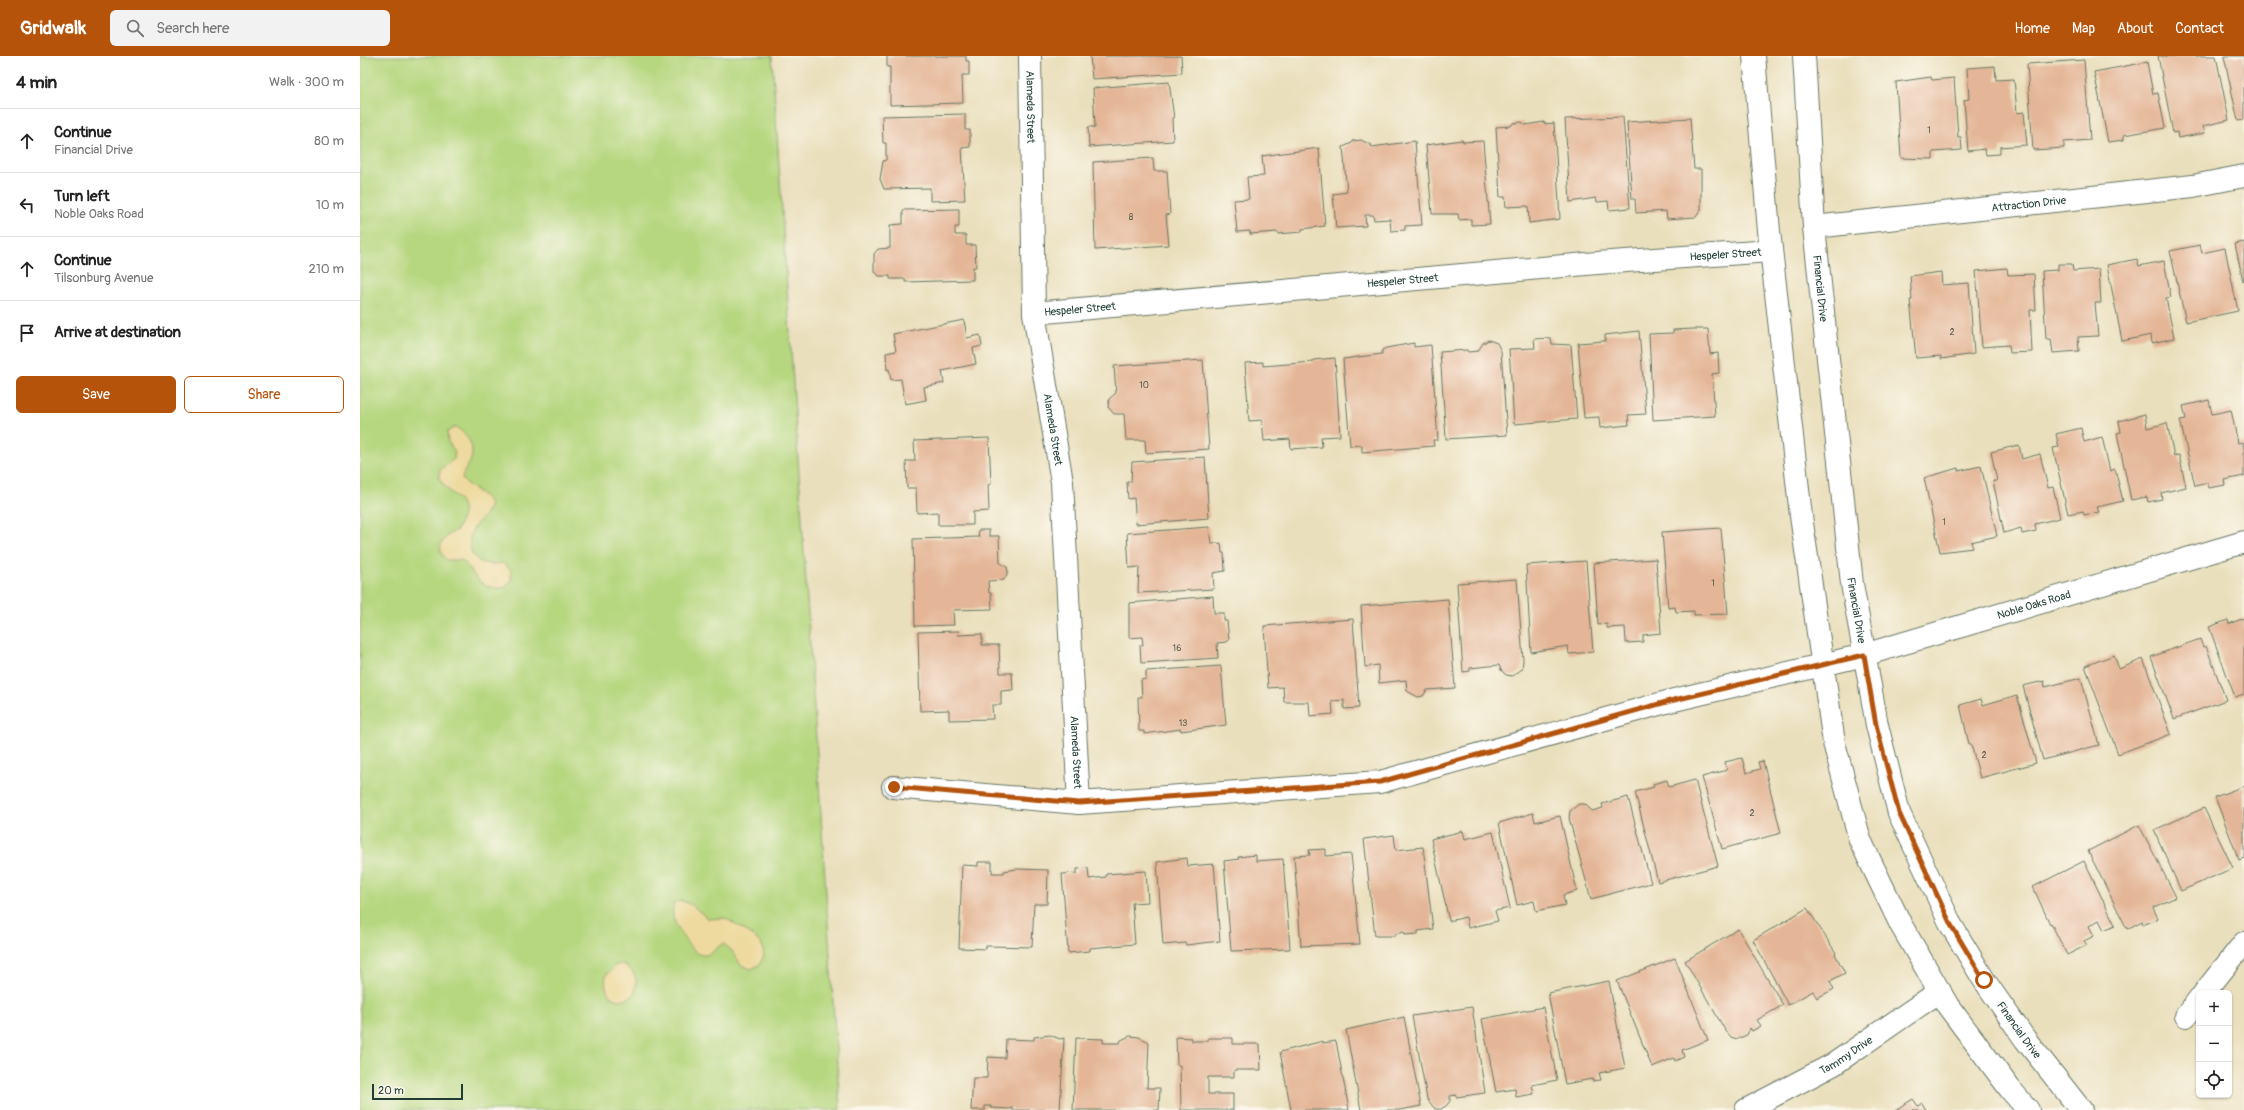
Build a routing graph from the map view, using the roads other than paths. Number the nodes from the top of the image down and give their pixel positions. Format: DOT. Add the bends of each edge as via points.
graph roads {
  1 [pos="1030,56"];
  2 [pos="1754,56"];
  3 [pos="1804,56"];
  4 [pos="2244,176"];
  5 [pos="1814,227"];
  6 [pos="1771,251"];
  7 [pos="1034,313"];
  8 [pos="2244,542"];
  9 [pos="1864,655"];
  10 [pos="1822,665"];
  11 [pos="894,787"];
  12 [pos="1079,803"];
  13 [pos="2244,943"];
  14 [pos="2206,990"];
  15 [pos="1940,991"];
  16 [pos="2196,1003"];
  17 [pos="2186,1016"];
  18 [pos="1746,1110"];
  19 [pos="2028,1110"];
  20 [pos="2081,1110"];
  1 -- 7 [label="street, Alameda Street"];
  2 -- 6 [label="street"];
  3 -- 5 [label="street, Financial Drive"];
  4 -- 5 [label="street, Attraction Drive" via="2193,186"];
  5 -- 9 [label="street, Financial Drive" via="1852,584"];
  6 -- 7 [label="street, Hespeler Street" via="1597,263"];
  6 -- 10 [label="street" via="1801,516"];
  7 -- 12 [label="street, Alameda Street" via="1062,482"];
  8 -- 9 [label="street, Noble Oaks Road"];
  9 -- 10 [label="street, Noble Oaks Road"];
  9 -- 20 [label="street, Financial Drive" via="1876,725 1899,813 1951,925 1984,980 2020,1032"];
  10 -- 12 [label="street, Noble Oaks Road" via="1670,701 1380,782"];
  10 -- 15 [label="street" via="1834,743 1860,840 1901,925"];
  11 -- 12 [label="street, Noble Oaks Road"];
  13 -- 14 [label="street"];
  15 -- 18 [label="street, Tammy Drive" via="1834,1064"];
  15 -- 19 [label="street" via="1948,1006"];
  16 -- 17 [label="street"];
}
